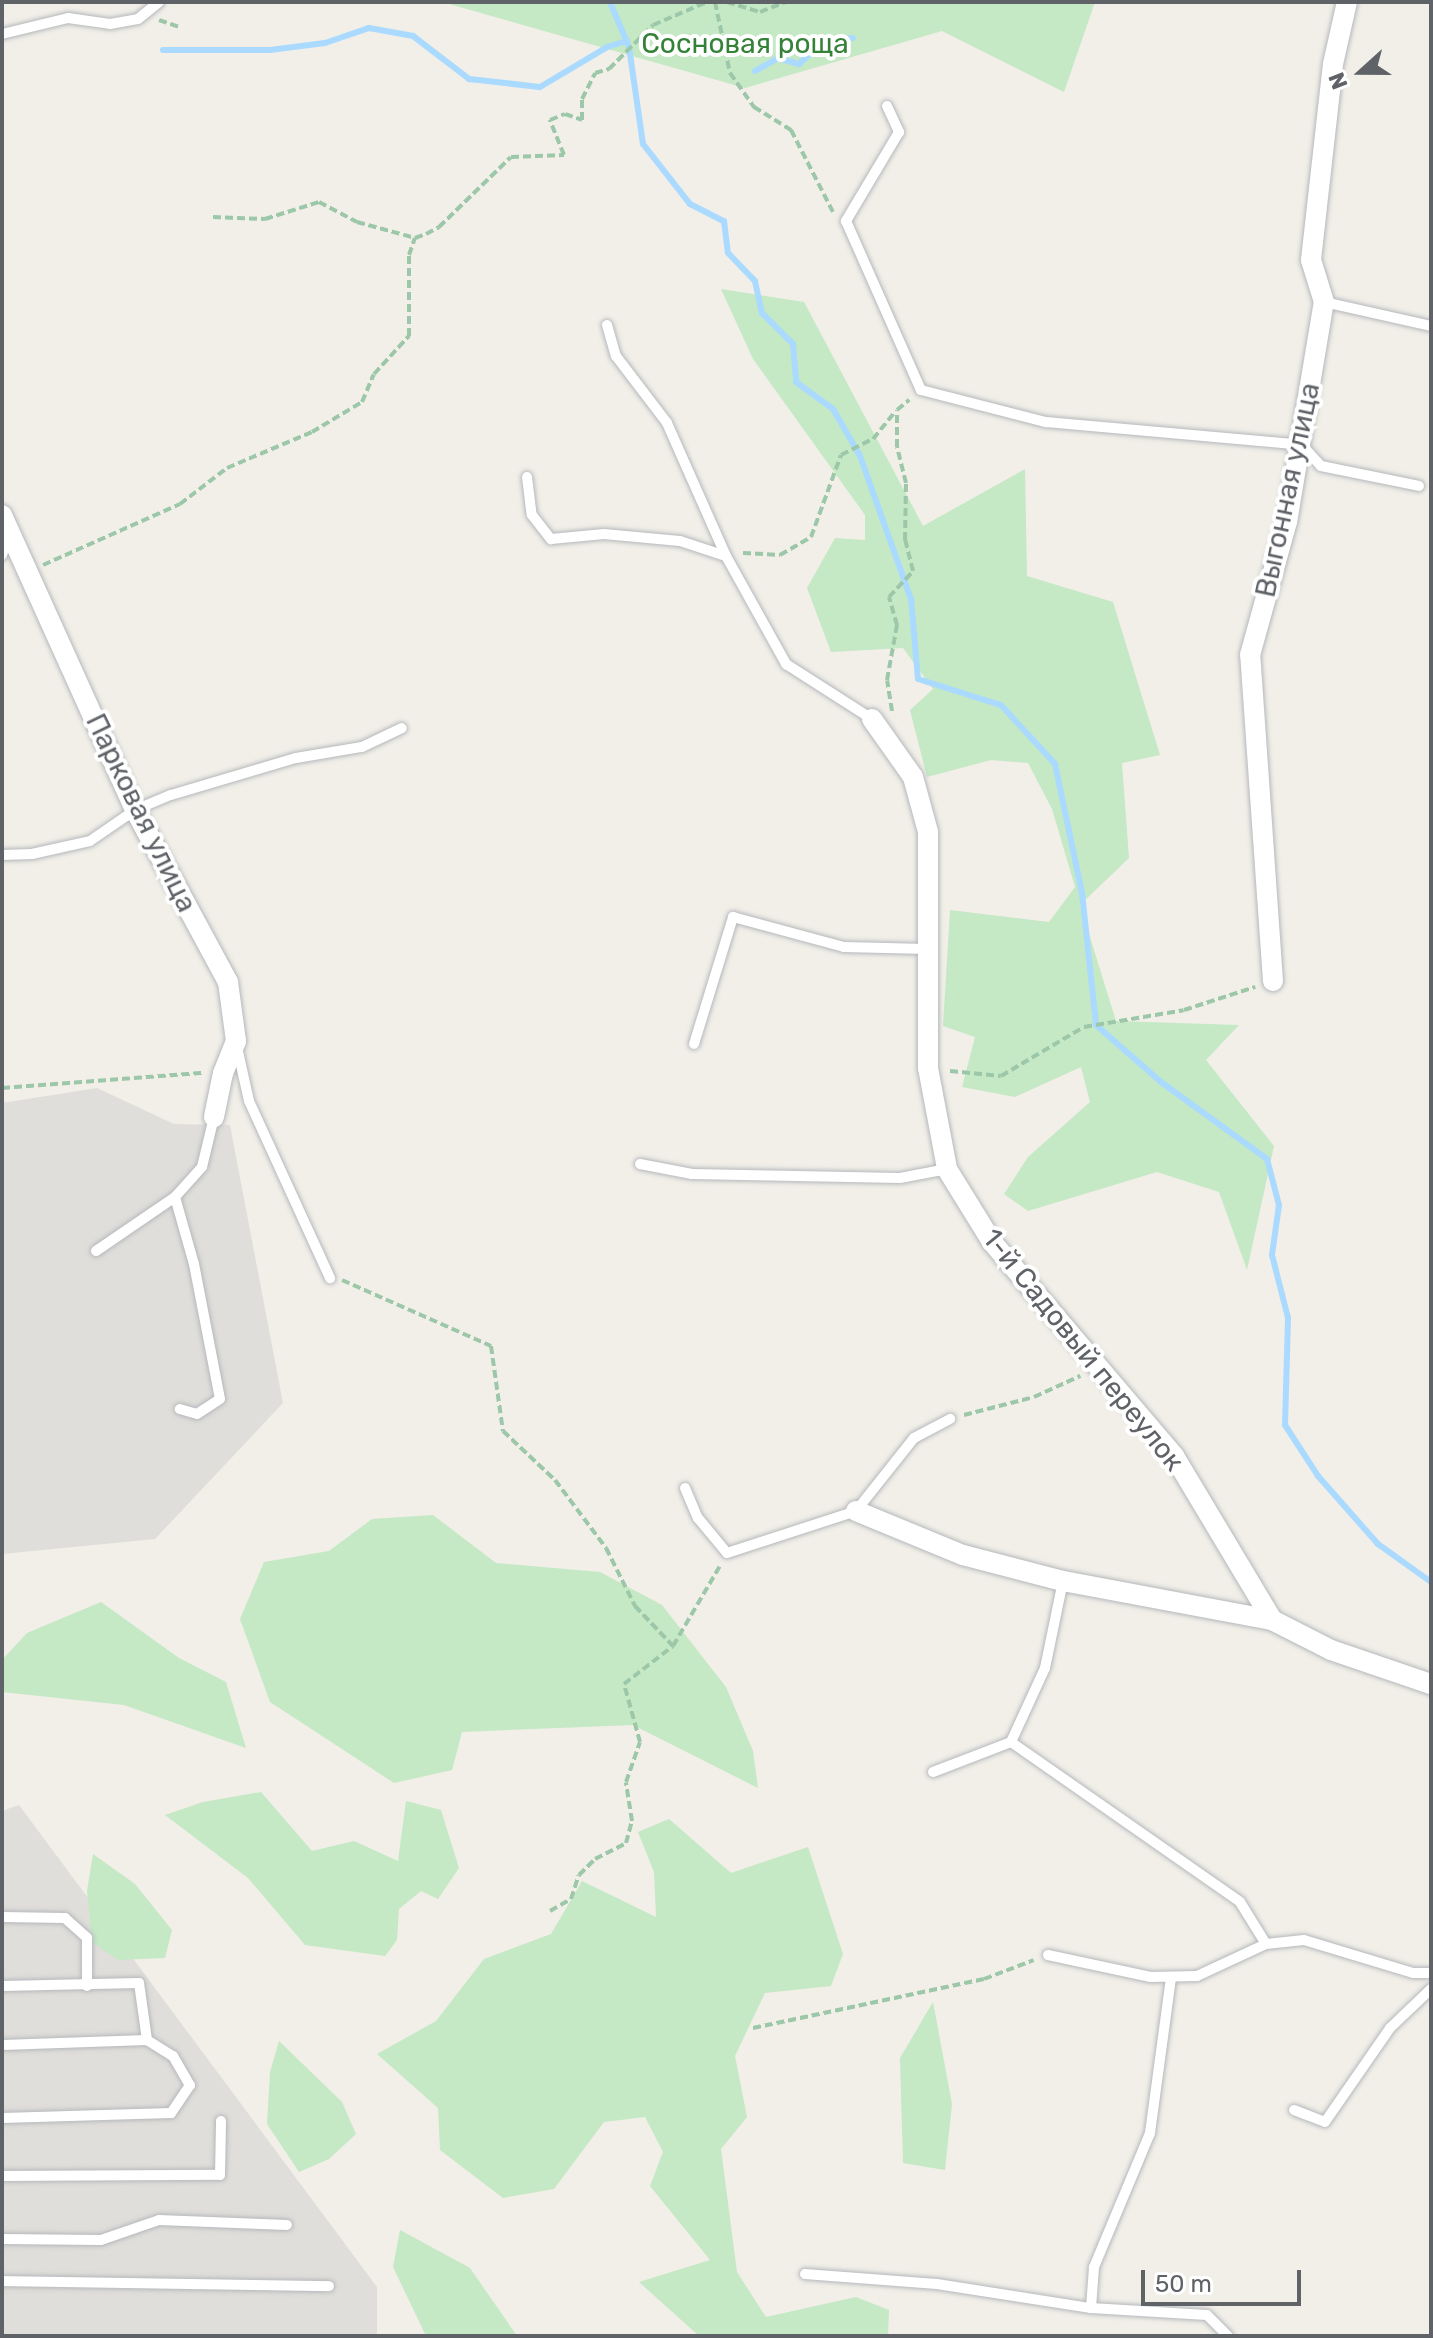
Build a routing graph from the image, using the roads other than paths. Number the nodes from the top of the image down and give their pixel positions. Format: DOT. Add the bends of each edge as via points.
graph roads {
  1 [pos="159,2"];
  2 [pos="1347,2"];
  3 [pos="2,34"];
  4 [pos="887,106"];
  5 [pos="1324,302"];
  6 [pos="607,325"];
  7 [pos="1431,326"];
  8 [pos="1302,445"];
  9 [pos="527,477"];
  10 [pos="1419,486"];
  11 [pos="6,524"];
  12 [pos="2,555"];
  13 [pos="726,556"];
  14 [pos="872,719"];
  15 [pos="402,728"];
  16 [pos="135,810"];
  17 [pos="2,855"];
  18 [pos="927,949"];
  19 [pos="1273,981"];
  20 [pos="236,1041"];
  21 [pos="694,1044"];
  22 [pos="214,1117"];
  23 [pos="640,1164"];
  24 [pos="947,1169"];
  25 [pos="175,1197"];
  26 [pos="96,1251"];
  27 [pos="330,1278"];
  28 [pos="180,1409"];
  29 [pos="950,1419"];
  30 [pos="685,1488"];
  31 [pos="856,1511"];
  32 [pos="1063,1581"];
  33 [pos="1272,1620"];
  34 [pos="1431,1684"];
  35 [pos="1011,1742"];
  36 [pos="933,1772"];
  37 [pos="2,1917"];
  38 [pos="1266,1944"];
  39 [pos="1048,1955"];
  40 [pos="1431,1973"];
  41 [pos="1171,1977"];
  42 [pos="2,1986"];
  43 [pos="87,1986"];
  44 [pos="1431,1989"];
  45 [pos="147,2040"];
  46 [pos="2,2045"];
  47 [pos="1294,2110"];
  48 [pos="2,2118"];
  49 [pos="221,2121"];
  50 [pos="2,2176"];
  51 [pos="287,2225"];
  52 [pos="2,2239"];
  53 [pos="805,2274"];
  54 [pos="2,2281"];
  55 [pos="329,2286"];
  56 [pos="1091,2308"];
  57 [pos="1228,2336"];
  1 -- 3 [label="lane" via="151,14 110,24 68,18"];
  2 -- 5 [label="street, Выгонная улица" via="1333,64 1311,260"];
  4 -- 8 [label="lane" via="899,132 846,221 921,390 1046,422"];
  5 -- 7 [label="lane"];
  5 -- 8 [label="street, Выгонная улица"];
  6 -- 13 [label="lane" via="616,356 667,423"];
  8 -- 10 [label="lane" via="1321,466"];
  8 -- 19 [label="street, Выгонная улица" via="1250,655"];
  9 -- 13 [label="lane" via="532,515 551,539 604,534 680,541"];
  11 -- 12 [label="lane"];
  11 -- 16 [label="street, Парковая улица"];
  13 -- 14 [label="lane" via="786,664"];
  14 -- 18 [label="street, 1-й Садовый переулок" via="913,777 928,832"];
  15 -- 16 [label="lane" via="362,747 229,776"];
  16 -- 17 [label="lane" via="90,841"];
  16 -- 20 [label="street, Парковая улица" via="228,982"];
  18 -- 21 [label="lane" via="844,947 733,917"];
  18 -- 24 [label="street, 1-й Садовый переулок" via="928,1068"];
  20 -- 22 [label="street, Парковая улица"];
  20 -- 27 [label="lane" via="249,1101"];
  22 -- 25 [label="lane" via="202,1167"];
  23 -- 24 [label="lane" via="692,1174 900,1178"];
  24 -- 33 [label="street, 1-й Садовый переулок" via="992,1242 1174,1456"];
  25 -- 26 [label="lane"];
  25 -- 28 [label="lane" via="220,1399 197,1414"];
  29 -- 31 [label="lane" via="914,1438"];
  30 -- 31 [label="lane" via="698,1518 727,1553"];
  31 -- 32 [label="street" via="963,1555"];
  32 -- 33 [label="street"];
  32 -- 35 [label="lane" via="1045,1668"];
  33 -- 34 [label="street" via="1331,1650"];
  35 -- 36 [label="lane"];
  35 -- 38 [label="lane" via="1240,1902"];
  37 -- 43 [label="lane" via="65,1918 87,1938"];
  38 -- 40 [label="lane" via="1304,1940 1413,1973"];
  38 -- 41 [label="lane" via="1197,1976"];
  39 -- 41 [label="lane"];
  41 -- 56 [label="lane" via="1150,2133 1094,2267"];
  42 -- 43 [label="lane"];
  43 -- 45 [label="lane" via="139,1983"];
  44 -- 47 [label="lane" via="1390,2028 1325,2122"];
  45 -- 46 [label="lane"];
  45 -- 48 [label="lane" via="173,2056 190,2085 171,2113"];
  49 -- 50 [label="lane" via="220,2175"];
  51 -- 52 [label="lane" via="159,2220 101,2240"];
  53 -- 56 [label="lane" via="937,2284"];
  54 -- 55 [label="lane"];
  56 -- 57 [label="lane" via="1207,2315"];
}
